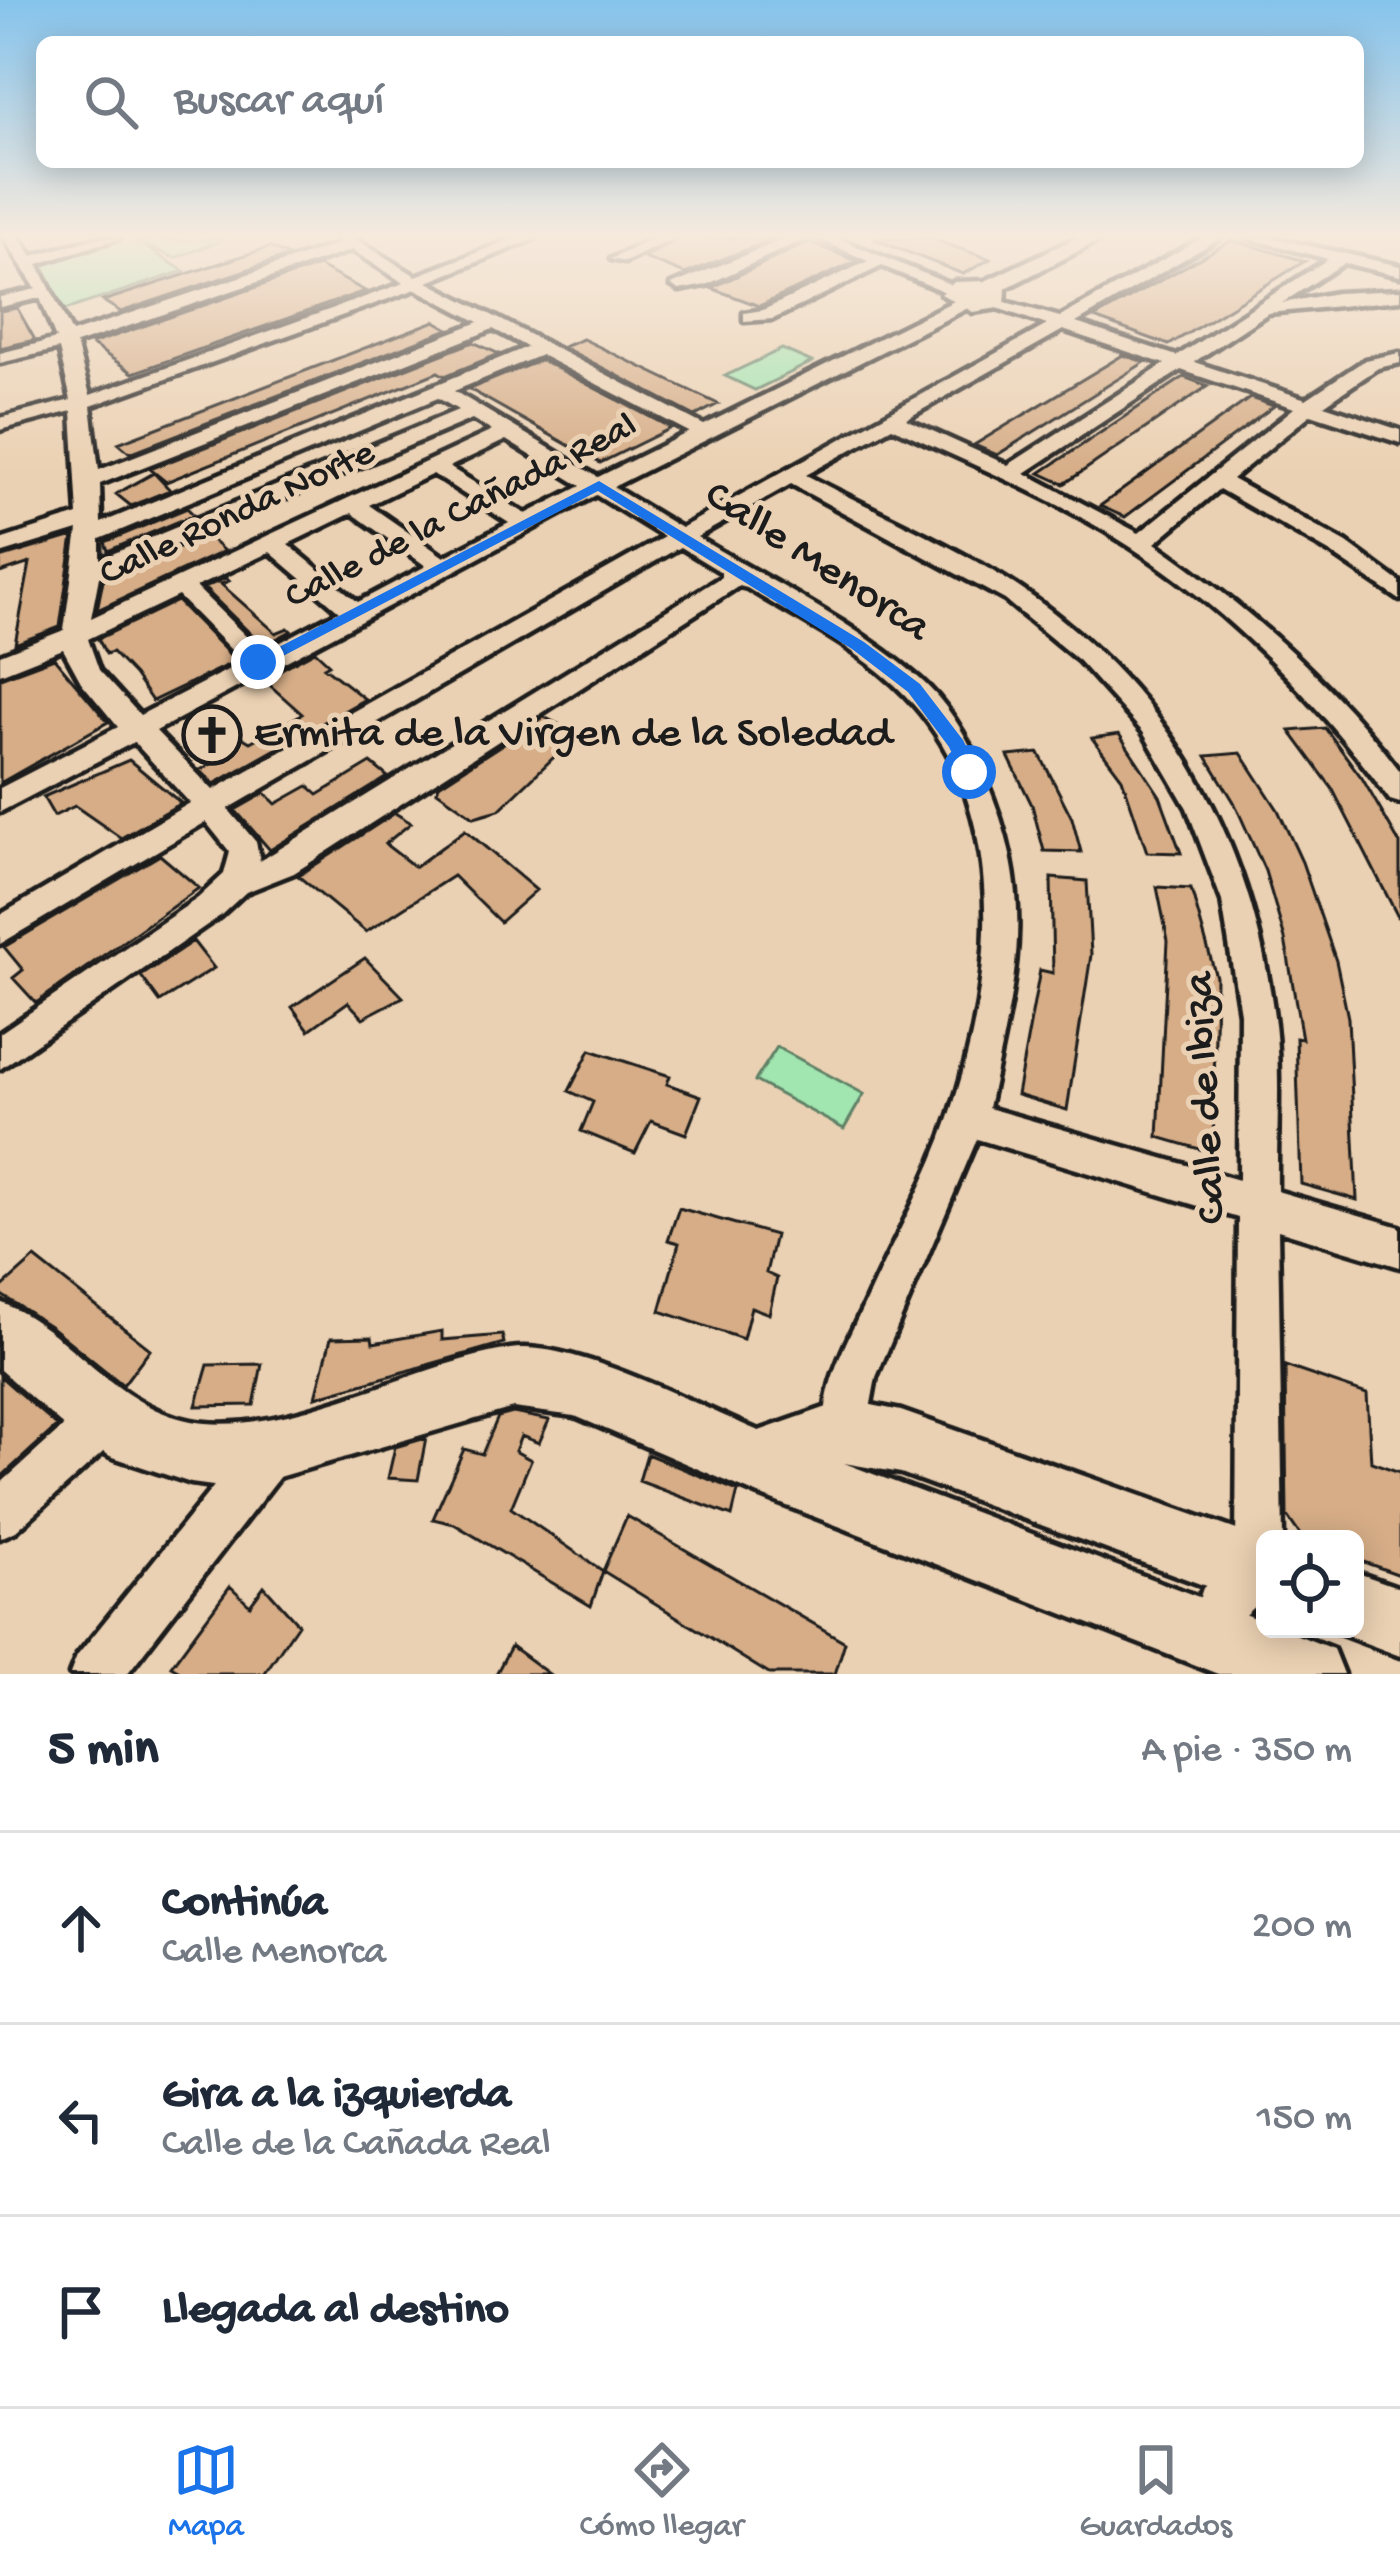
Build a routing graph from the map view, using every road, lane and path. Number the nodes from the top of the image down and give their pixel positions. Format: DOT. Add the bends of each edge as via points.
graph roads {
  1 [pos="54,316"];
  2 [pos="137,316"];
  3 [pos="329,316"];
  4 [pos="477,316"];
  5 [pos="757,316"];
  6 [pos="922,316"];
  7 [pos="1043,316"];
  8 [pos="1076,316"];
  9 [pos="1252,316"];
  10 [pos="750,317"];
  11 [pos="491,324"];
  12 [pos="1062,324"];
  13 [pos="64,342"];
  14 [pos="539,349"];
  15 [pos="0,358"];
  16 [pos="1400,358"];
  17 [pos="1180,363"];
  18 [pos="440,391"];
  19 [pos="83,404"];
  20 [pos="1309,406"];
  21 [pos="473,411"];
  22 [pos="888,418"];
  23 [pos="0,424"];
  24 [pos="508,431"];
  25 [pos="703,432"];
  26 [pos="1400,437"];
  27 [pos="434,466"];
  28 [pos="790,475"];
  29 [pos="1007,475"];
  30 [pos="92,480"];
  31 [pos="1222,482"];
  32 [pos="599,485"];
  33 [pos="354,504"];
  34 [pos="526,524"];
  35 [pos="90,528"];
  36 [pos="680,534"];
  37 [pos="272,542"];
  38 [pos="1140,543"];
  39 [pos="0,547"];
  40 [pos="442,567"];
  41 [pos="88,573"];
  42 [pos="738,575"];
  43 [pos="180,585"];
  44 [pos="1400,593"];
  45 [pos="355,612"];
  46 [pos="73,636"];
  47 [pos="258,662"];
  48 [pos="0,665"];
  49 [pos="136,730"];
  50 [pos="1400,792"];
  51 [pos="0,801"];
  52 [pos="207,805"];
  53 [pos="236,883"];
  54 [pos="0,932"];
  55 [pos="0,1053"];
  56 [pos="967,1119"];
  57 [pos="1261,1206"];
  58 [pos="1400,1247"];
  59 [pos="0,1331"];
  60 [pos="107,1418"];
  61 [pos="847,1431"];
  62 [pos="275,1447"];
  63 [pos="759,1463"];
  64 [pos="0,1515"];
  65 [pos="1263,1530"];
  66 [pos="1256,1570"];
  67 [pos="1256,1577"];
  68 [pos="1364,1609"];
  69 [pos="1400,1622"];
  70 [pos="1211,1636"];
  71 [pos="95,1674"];
  72 [pos="1308,1674"];
  1 -- 13 [label="street"];
  2 -- 13 [label="street"];
  3 -- 19 [label="street"];
  4 -- 11 [label="street"];
  5 -- 10 [label="street"];
  6 -- 25 [label="street, Calle de la Cañada Real"];
  7 -- 12 [label="street"];
  8 -- 12 [label="street"];
  9 -- 17 [label="street"];
  11 -- 14 [label="street"];
  11 -- 30 [label="street"];
  12 -- 17 [label="street"];
  12 -- 22 [label="street"];
  13 -- 15 [label="street"];
  13 -- 19 [label="street"];
  14 -- 18 [label="street"];
  14 -- 25 [label="street"];
  16 -- 20 [label="street" via="1372,364"];
  17 -- 20 [label="street"];
  17 -- 29 [label="street"];
  18 -- 21 [label="street, Calle Menorca"];
  18 -- 35 [label="street"];
  19 -- 23 [label="street"];
  19 -- 30 [label="street"];
  20 -- 26 [label="street"];
  20 -- 31 [label="street"];
  21 -- 24 [label="street, Calle Menorca"];
  21 -- 41 [label="street"];
  22 -- 28 [label="street"];
  22 -- 29 [label="street"];
  24 -- 27 [label="street, Calle Ronda Norte"];
  24 -- 32 [label="street, Calle Menorca"];
  25 -- 32 [label="street, Calle de la Cañada Real"];
  27 -- 33 [label="street, Calle Ronda Norte"];
  27 -- 34 [label="street"];
  28 -- 36 [label="street"];
  28 -- 57 [label="street, Calle de Ibiza" via="1014,596 1088,655 1153,726 1202,807 1238,901 1256,1012"];
  29 -- 38 [label="street"];
  30 -- 35 [label="street"];
  31 -- 38 [label="street"];
  31 -- 44 [label="street"];
  32 -- 34 [label="street, Calle de la Cañada Real"];
  32 -- 36 [label="street, Calle Menorca"];
  33 -- 37 [label="street, Calle Ronda Norte"];
  33 -- 40 [label="street"];
  34 -- 40 [label="street, Calle de la Cañada Real"];
  35 -- 39 [label="street"];
  35 -- 41 [label="street"];
  36 -- 42 [label="street, Calle Menorca"];
  36 -- 52 [label="street"];
  37 -- 43 [label="street, Calle Ronda Norte"];
  37 -- 45 [label="street"];
  38 -- 50 [label="street" via="1298,666"];
  40 -- 45 [label="street, Calle de la Cañada Real"];
  41 -- 46 [label="street"];
  42 -- 53 [label="street" via="283,865"];
  42 -- 56 [label="street, Calle Menorca" via="914,688 969,772 1004,888 1000,971"];
  43 -- 46 [label="street, Calle Ronda Norte"];
  43 -- 47 [label="street"];
  45 -- 47 [label="street, Calle de la Cañada Real"];
  46 -- 48 [label="street, Calle Ronda Norte"];
  46 -- 49 [label="street" via="77,654"];
  47 -- 49 [label="street, Calle de la Cañada Real"];
  49 -- 51 [label="street, Calle de la Cañada Real"];
  49 -- 52 [label="street"];
  52 -- 53 [label="street" via="244,850"];
  52 -- 54 [label="street"];
  53 -- 55 [label="street"];
  56 -- 57 [label="street"];
  56 -- 61 [label="street, Calle Menorca" via="854,1376"];
  57 -- 58 [label="street"];
  57 -- 65 [label="street, Calle de Ibiza"];
  59 -- 60 [label="street"];
  60 -- 62 [label="street" via="191,1452 228,1456"];
  60 -- 64 [label="street"];
  61 -- 63 [label="street"];
  61 -- 66 [label="street" via="901,1442"];
  62 -- 63 [label="street" via="513,1378 576,1386"];
  62 -- 71 [label="street"];
  63 -- 70 [label="street"];
  67 -- 70 [label="street" via="1212,1612"];
  68 -- 69 [label="street"];
  70 -- 72 [label="street"];
}
